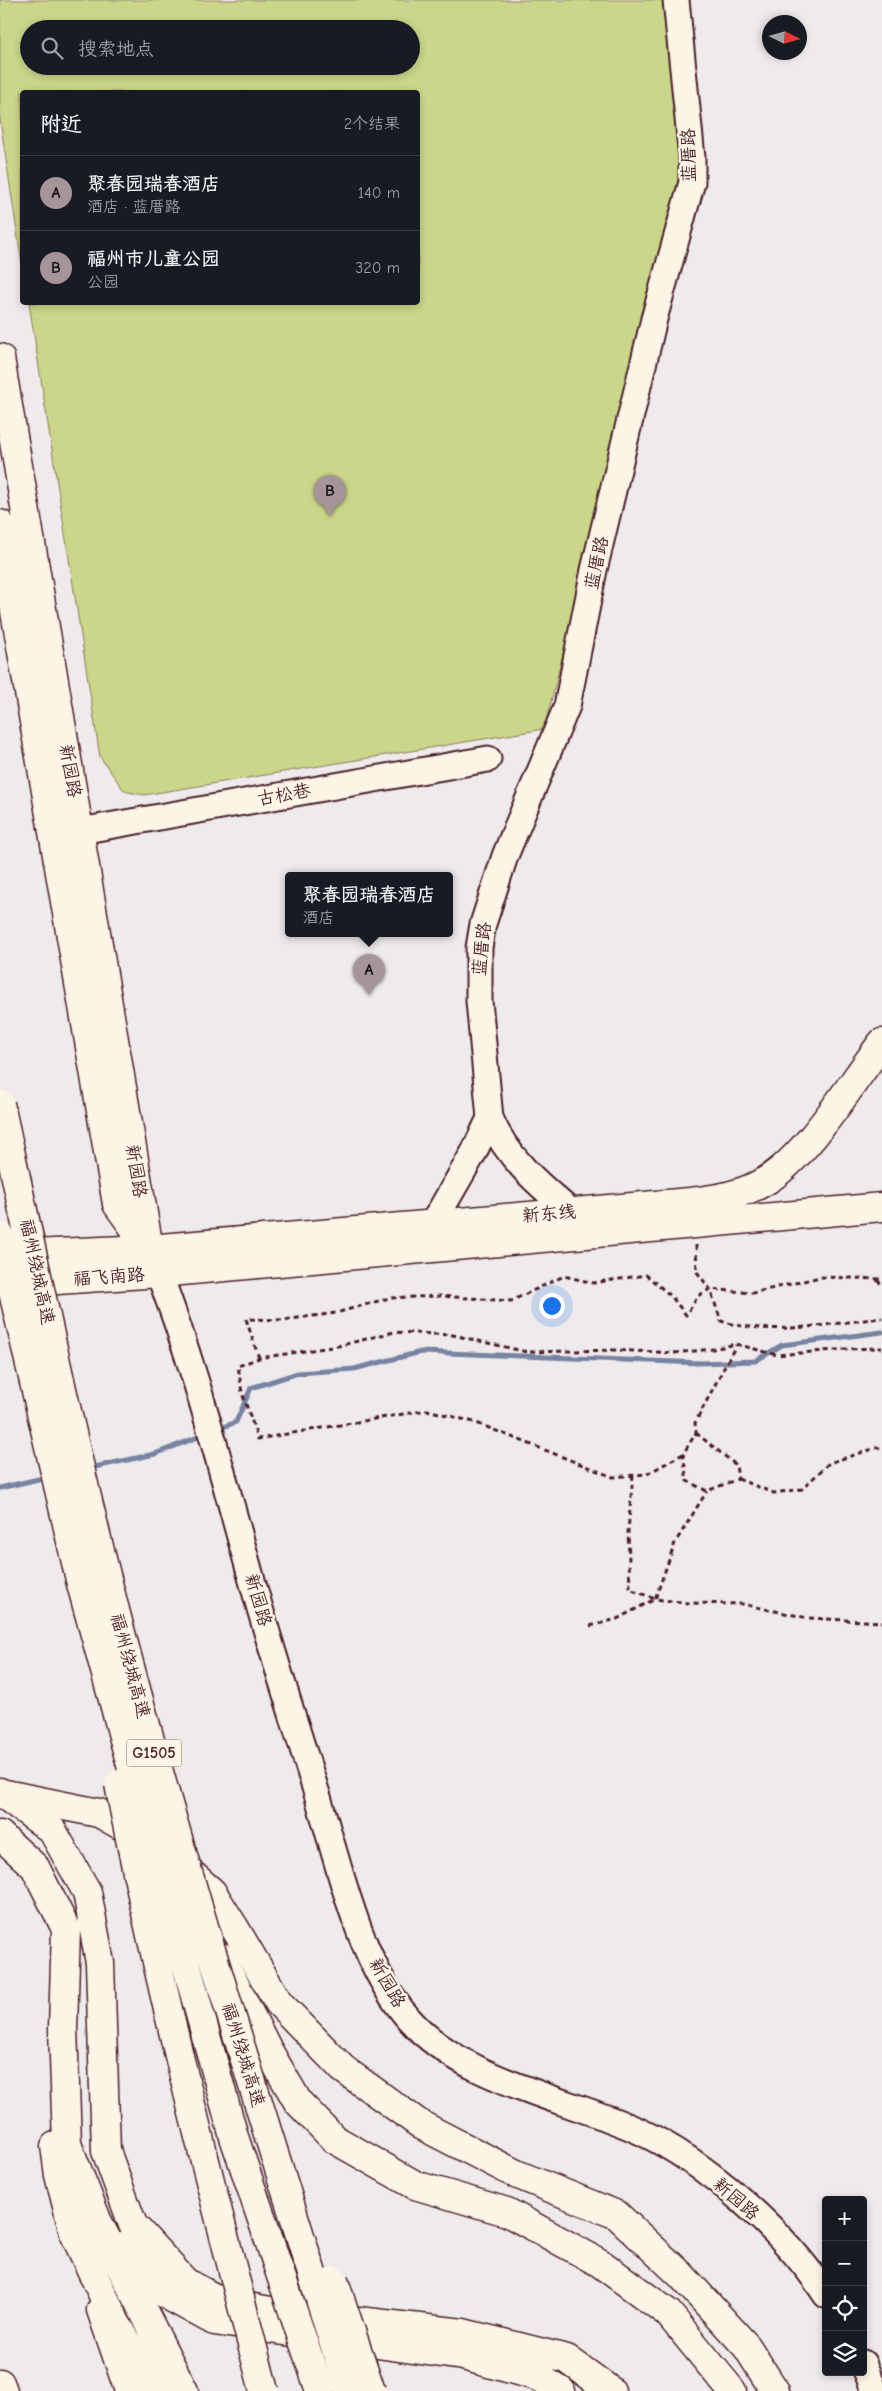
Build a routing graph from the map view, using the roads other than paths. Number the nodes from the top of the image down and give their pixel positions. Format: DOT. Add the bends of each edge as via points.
graph roads {
  1 [pos="676,0"];
  2 [pos="0,358"];
  3 [pos="0,524"];
  4 [pos="488,759"];
  5 [pos="80,831"];
  6 [pos="882,1043"];
  7 [pos="0,1104"];
  8 [pos="490,1118"];
  9 [pos="882,1207"];
  10 [pos="571,1212"];
  11 [pos="432,1225"];
  12 [pos="0,1236"];
  13 [pos="0,1256"];
  14 [pos="154,1261"];
  15 [pos="0,1284"];
  16 [pos="81,1584"];
  17 [pos="2,1793"];
  18 [pos="0,1835"];
  19 [pos="198,1912"];
  20 [pos="85,2226"];
  21 [pos="822,2290"];
  22 [pos="867,2372"];
  23 [pos="129,2391"];
  24 [pos="157,2391"];
  25 [pos="184,2391"];
  26 [pos="264,2391"];
  27 [pos="320,2391"];
  28 [pos="349,2391"];
  29 [pos="371,2391"];
  30 [pos="561,2391"];
  31 [pos="611,2391"];
  32 [pos="732,2391"];
  33 [pos="775,2391"];
  34 [pos="875,2391"];
  1 -- 8 [label="street, 蓝厝路" via="692,182 652,329 594,570 568,706 505,856 483,924 479,948 479,1001"];
  2 -- 5 [label="main road, 新园路"];
  3 -- 14 [label="main road, 新园路" via="117,1204"];
  4 -- 5 [label="street, 古松巷"];
  5 -- 14 [label="main road, 新园路"];
  6 -- 10 [label="main road, 新东线" via="810,1140 790,1162 766,1180 742,1192 717,1198"];
  7 -- 19 [label="main road, 福州绕城高速 / G1505, bridge" via="70,1424 116,1615"];
  8 -- 10 [label="street" via="498,1136 521,1166"];
  8 -- 11 [label="street"];
  9 -- 14 [label="main road, 新东线" via="588,1234"];
  10 -- 11 [label="main road, 新东线"];
  11 -- 14 [label="main road, 新东线"];
  12 -- 16 [label="main road, 福州绕城高速 / G1505, bridge"];
  13 -- 14 [label="main road, 福飞南路"];
  14 -- 15 [label="main road, 福飞南路"];
  14 -- 21 [label="street, 新园路" via="203,1400 255,1593 347,1892 375,1967 390,1994 410,2021 444,2048 484,2072 637,2131 693,2162 763,2222"];
  16 -- 26 [label="main road, bridge" via="143,1907"];
  16 -- 27 [label="main road, 福州绕城高速 / G1505, bridge" via="234,2137"];
  17 -- 31 [label="main road" via="52,1830 87,1892 100,1963 106,2151 133,2225 185,2282 224,2302 281,2312 463,2333 567,2359"];
  17 -- 33 [label="main road" via="99,1813 167,1852 212,1892 279,2004 343,2069 421,2125 516,2174 617,2215 681,2275 747,2347"];
  18 -- 20 [label="main road" via="35,1867 66,1929 63,2028 67,2144"];
  19 -- 28 [label="main road, 福州绕城高速 / G1505, bridge"];
  19 -- 29 [label="main road, bridge" via="309,2208"];
  19 -- 32 [label="main road, bridge" via="298,2102 334,2138 415,2185 507,2212 600,2263 668,2313"];
  20 -- 23 [label="main road"];
  20 -- 24 [label="main road" via="116,2323"];
  20 -- 25 [label="main road"];
  20 -- 30 [label="main road" via="163,2293 214,2321 463,2356 536,2376"];
  22 -- 34 [label="street"];
}
